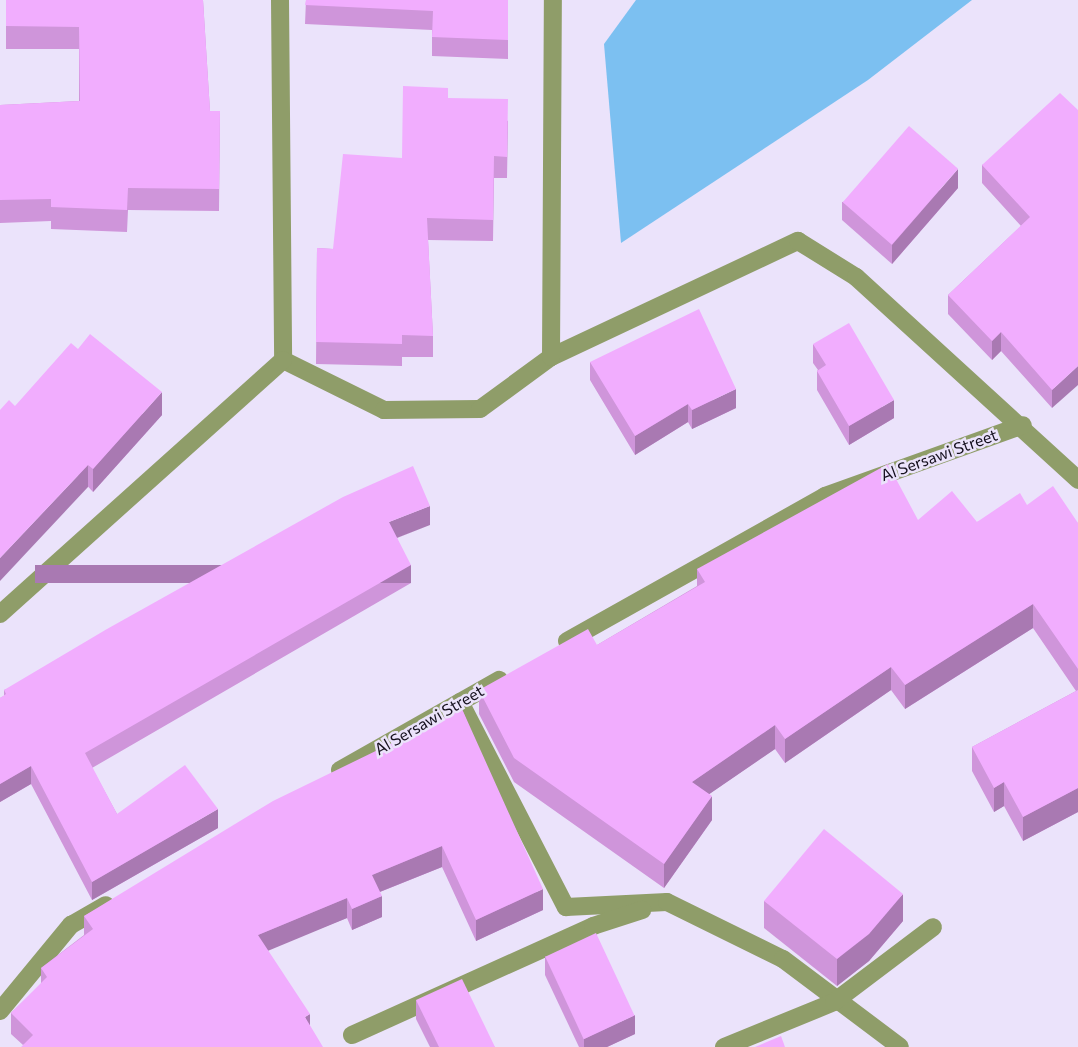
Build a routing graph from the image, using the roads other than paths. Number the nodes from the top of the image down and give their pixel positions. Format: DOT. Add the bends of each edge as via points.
graph roads {
  1 [pos="280,0"];
  2 [pos="553,0"];
  3 [pos="551,357"];
  4 [pos="283,360"];
  5 [pos="1023,425"];
  6 [pos="1078,480"];
  7 [pos="0,614"];
  8 [pos="554,649"];
  9 [pos="512,672"];
  10 [pos="460,702"];
  11 [pos="327,778"];
  12 [pos="122,896"];
  13 [pos="667,902"];
  14 [pos="933,927"];
  15 [pos="834,1002"];
  16 [pos="1,1010"];
  17 [pos="352,1035"];
  18 [pos="724,1047"];
  19 [pos="900,1047"];
  1 -- 4 [label="street"];
  2 -- 3 [label="street"];
  3 -- 4 [label="street" via="480,409 405,410 384,410"];
  3 -- 5 [label="street" via="798,241 856,277"];
  4 -- 7 [label="street"];
  5 -- 6 [label="street"];
  5 -- 8 [label="street, Al Sersawi Street" via="825,496"];
  9 -- 10 [label="street, Al Sersawi Street"];
  10 -- 11 [label="street, Al Sersawi Street"];
  10 -- 13 [label="street" via="566,908"];
  12 -- 16 [label="street" via="71,925"];
  13 -- 15 [label="street" via="783,959"];
  13 -- 17 [label="street" via="593,926"];
  14 -- 15 [label="street"];
  15 -- 18 [label="street"];
  15 -- 19 [label="street"];
}
